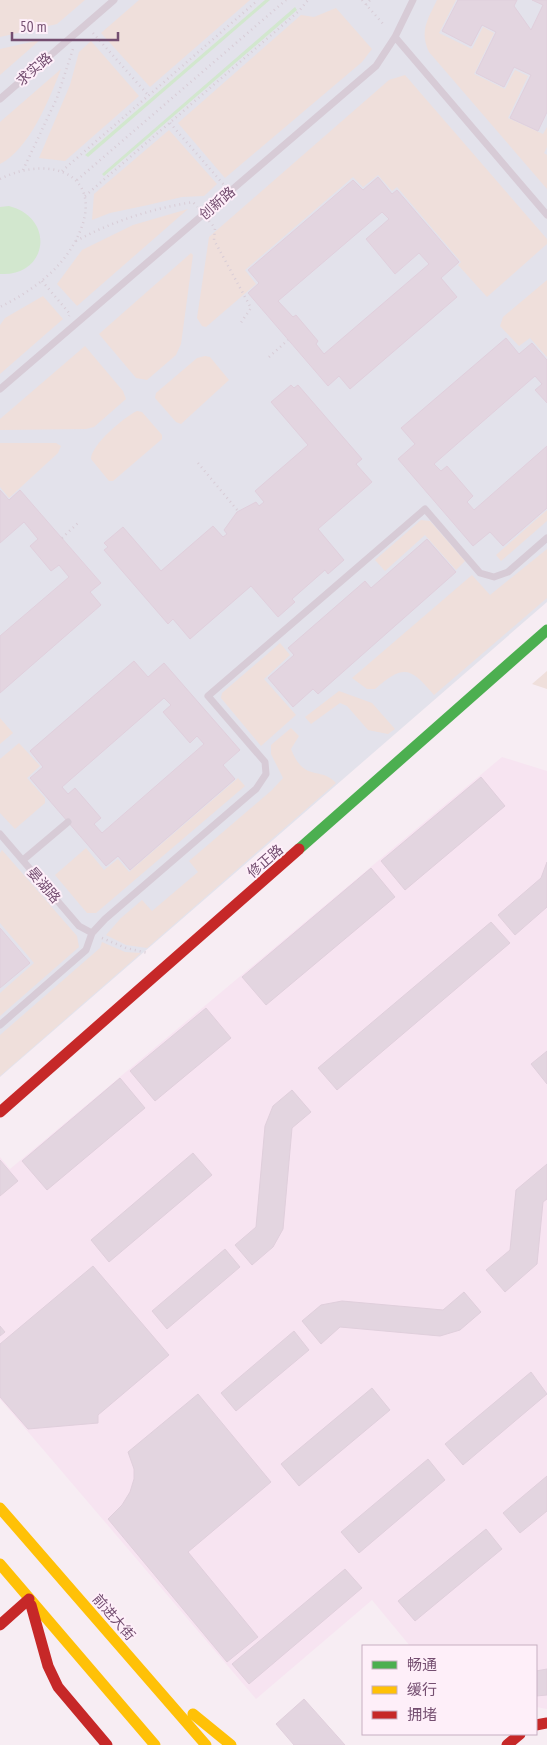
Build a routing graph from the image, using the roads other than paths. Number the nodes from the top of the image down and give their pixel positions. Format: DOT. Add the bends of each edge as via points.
graph roads {
  1 [pos="114,0"];
  2 [pos="413,0"];
  3 [pos="395,37"];
  4 [pos="0,99"];
  5 [pos="547,214"];
  6 [pos="0,390"];
  7 [pos="547,538"];
  8 [pos="547,630"];
  9 [pos="68,822"];
  10 [pos="0,834"];
  11 [pos="23,860"];
  12 [pos="92,933"];
  13 [pos="0,1025"];
  14 [pos="0,1112"];
  15 [pos="0,1508"];
  16 [pos="0,1564"];
  17 [pos="29,1599"];
  18 [pos="0,1625"];
  19 [pos="142,1671"];
  20 [pos="519,1735"];
  21 [pos="107,1745"];
  22 [pos="155,1745"];
  23 [pos="206,1745"];
  24 [pos="231,1745"];
  25 [pos="507,1745"];
  1 -- 4 [label="lane, 求实路"];
  2 -- 3 [label="lane, 创新路"];
  3 -- 5 [label="lane"];
  3 -- 6 [label="lane, 创新路" via="376,66"];
  7 -- 12 [label="lane" via="508,572 494,577 480,573 425,509 208,696 265,762 266,774 256,789"];
  8 -- 14 [label="main road, 修正路"];
  9 -- 11 [label="lane"];
  10 -- 11 [label="lane, 晏湖路"];
  11 -- 12 [label="lane, 晏湖路" via="79,926"];
  12 -- 13 [label="lane" via="86,950"];
  15 -- 19 [label="main road, 前进大街"];
  16 -- 17 [label="main road"];
  17 -- 18 [label="main road"];
  17 -- 21 [label="main road" via="48,1666 58,1687"];
  17 -- 22 [label="main road"];
  19 -- 23 [label="main road, 前进大街"];
  19 -- 24 [label="main road"];
  20 -- 25 [label="main road"];
}
